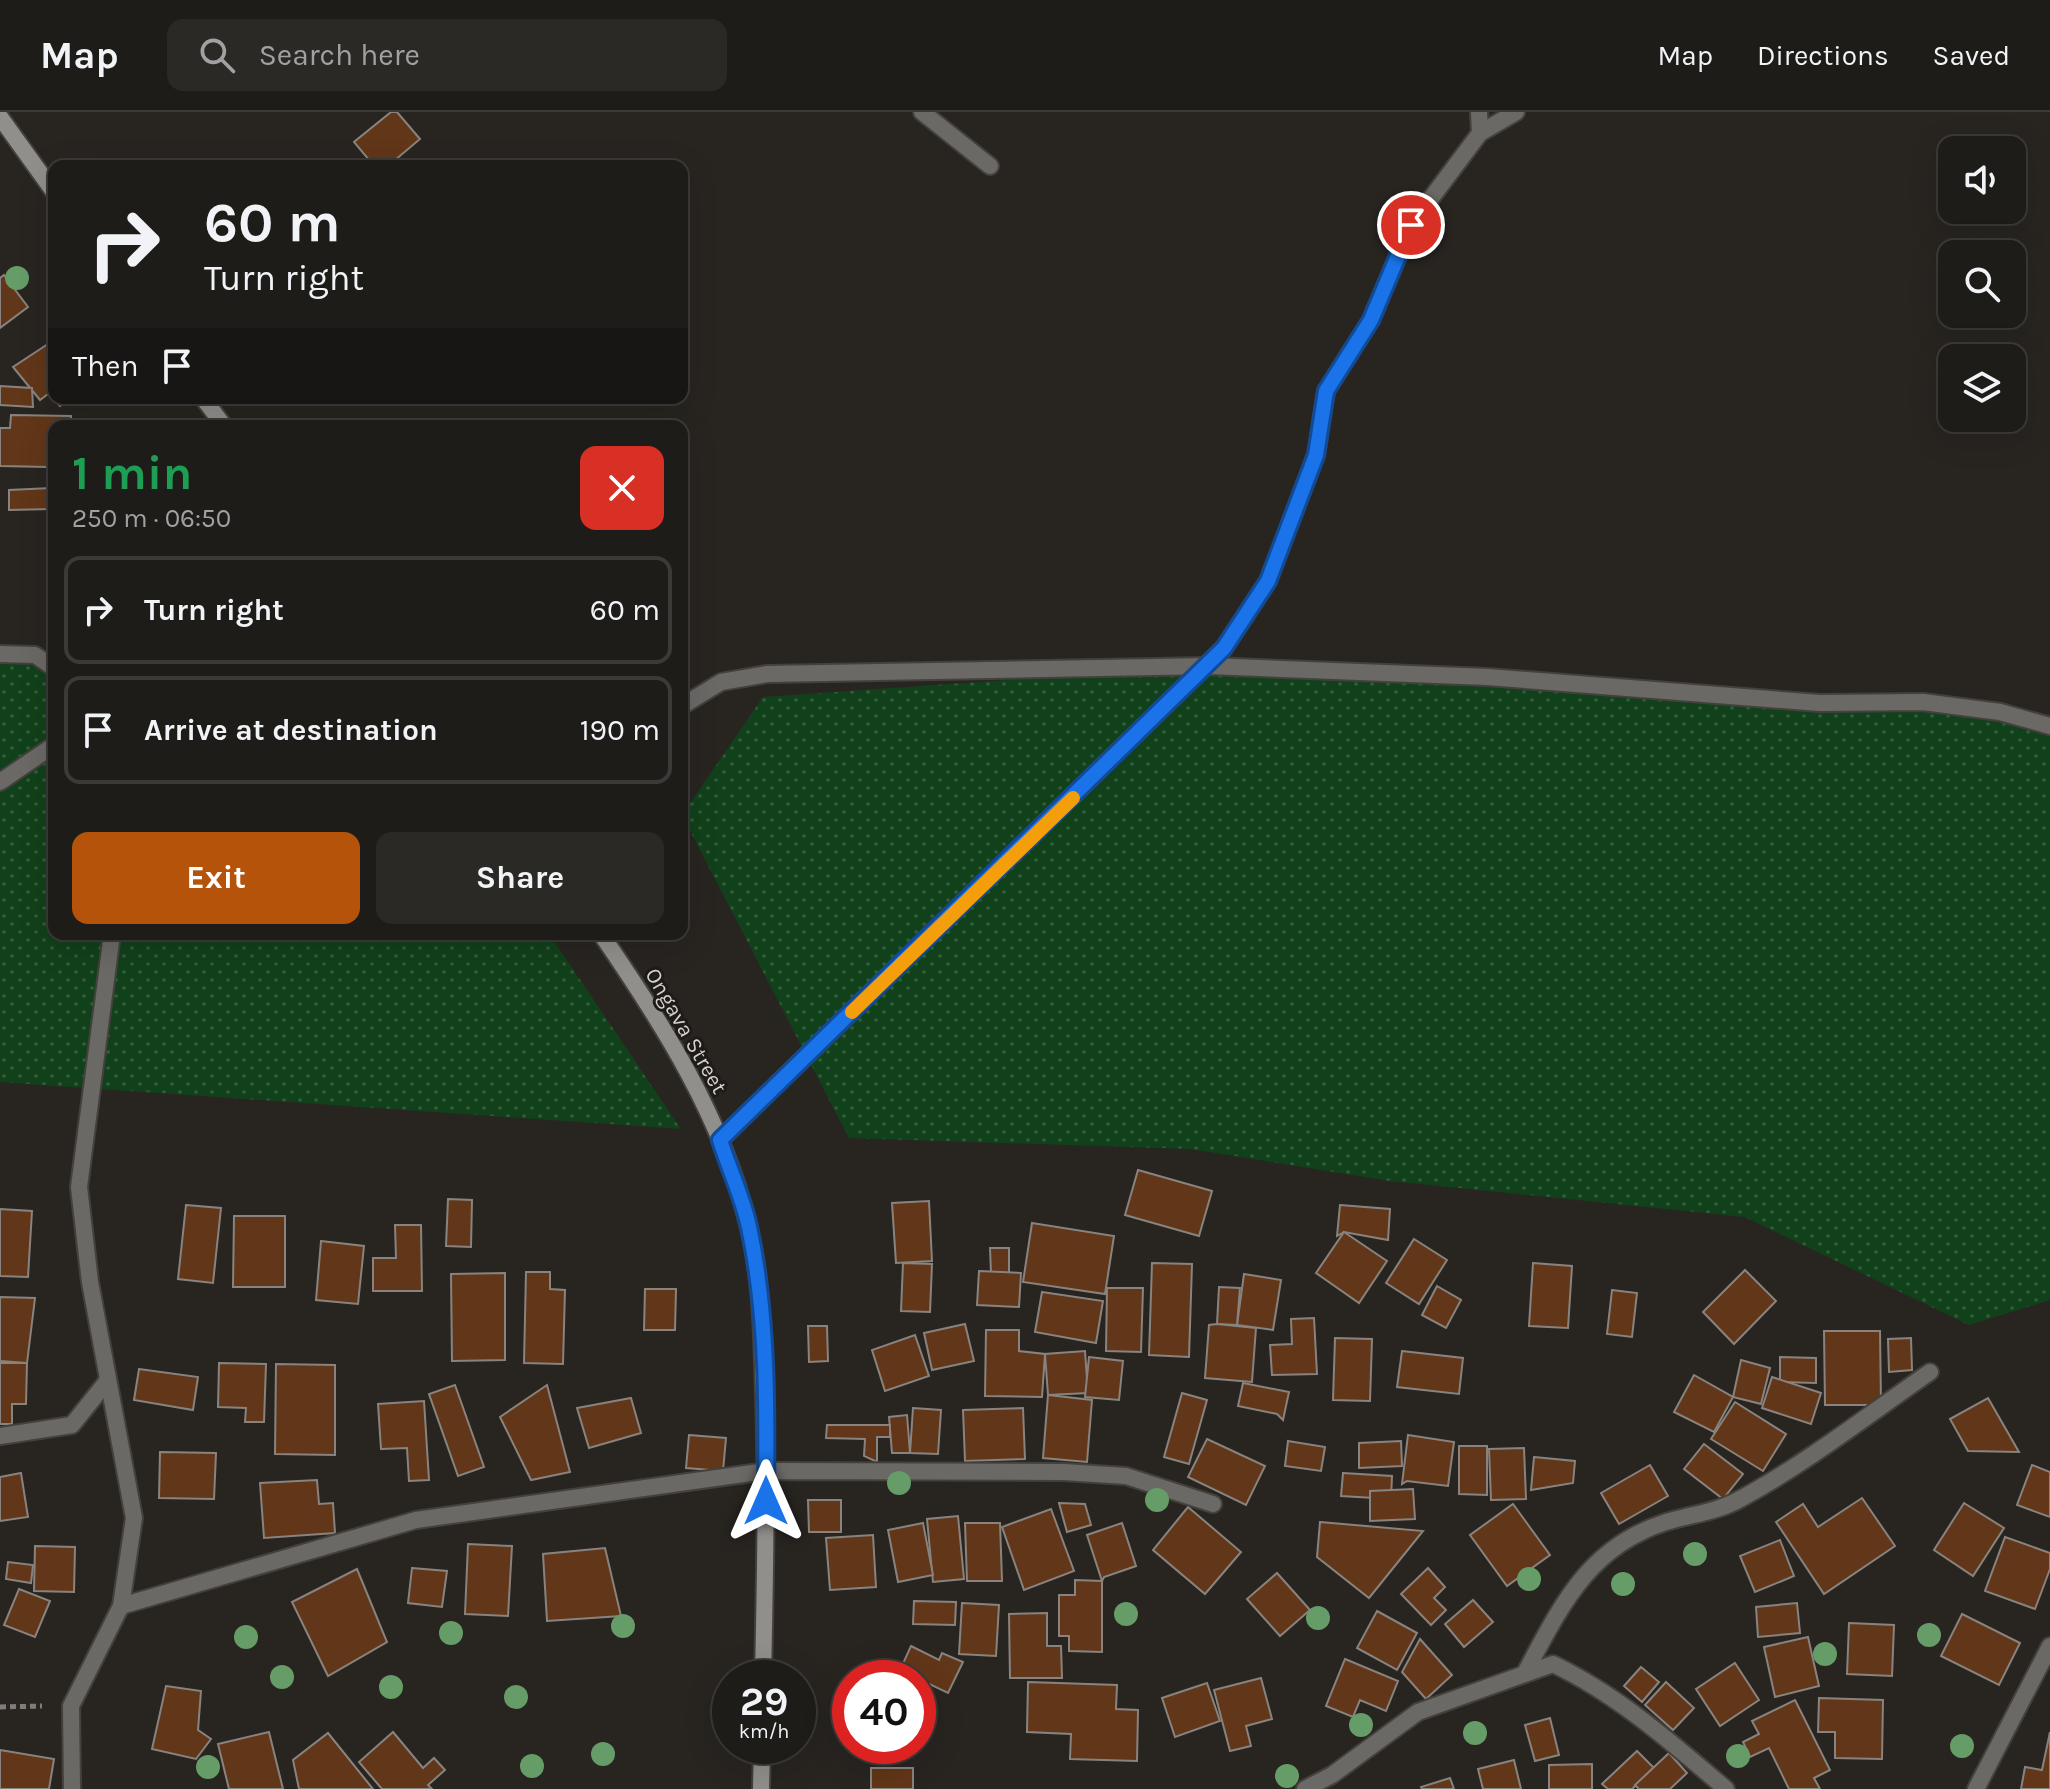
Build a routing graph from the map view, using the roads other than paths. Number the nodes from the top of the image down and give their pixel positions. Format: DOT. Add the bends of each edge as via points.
graph roads {
  1 [pos="922,112"];
  2 [pos="1479,112"];
  3 [pos="1516,112"];
  4 [pos="0,117"];
  5 [pos="1480,133"];
  6 [pos="990,166"];
  7 [pos="48,184"];
  8 [pos="0,654"];
  9 [pos="48,664"];
  10 [pos="1209,666"];
  11 [pos="688,702"];
  12 [pos="2050,726"];
  13 [pos="48,749"];
  14 [pos="0,782"];
  15 [pos="111,940"];
  16 [pos="605,940"];
  17 [pos="720,1140"];
  18 [pos="1930,1372"];
  19 [pos="108,1380"];
  20 [pos="0,1436"];
  21 [pos="766,1471"];
  22 [pos="1213,1504"];
  23 [pos="121,1606"];
  24 [pos="2050,1646"];
  25 [pos="763,1660"];
  26 [pos="1525,1673"];
  27 [pos="762,1764"];
  28 [pos="72,1789"];
  29 [pos="761,1789"];
  30 [pos="1305,1789"];
  31 [pos="1726,1789"];
  32 [pos="1976,1789"];
  1 -- 6 [label="street"];
  2 -- 5 [label="street"];
  3 -- 5 [label="street"];
  4 -- 7 [label="street"];
  5 -- 10 [label="street" via="1411,225 1371,320 1326,391 1316,455 1268,581"];
  8 -- 9 [label="street" via="35,655"];
  10 -- 11 [label="street" via="767,674 721,682"];
  10 -- 12 [label="street" via="1487,677 1820,703 1923,702 2000,712"];
  10 -- 17 [label="street"];
  13 -- 14 [label="street"];
  15 -- 19 [label="street" via="79,1187"];
  16 -- 17 [label="street, Ongava Street" via="692,1077"];
  17 -- 21 [label="street, Ongava Street" via="756,1263"];
  18 -- 26 [label="street" via="1773,1481 1725,1508 1665,1523 1618,1543 1571,1589"];
  19 -- 20 [label="street" via="72,1425"];
  19 -- 23 [label="street" via="134,1518"];
  21 -- 22 [label="street" via="1126,1476"];
  21 -- 23 [label="street" via="416,1520"];
  21 -- 25 [label="street, Ongava Street"];
  23 -- 28 [label="street" via="71,1706"];
  24 -- 32 [label="street"];
  26 -- 30 [label="street" via="1418,1712"];
  26 -- 31 [label="street" via="1553,1664 1585,1679"];
  27 -- 29 [label="street"];
}
